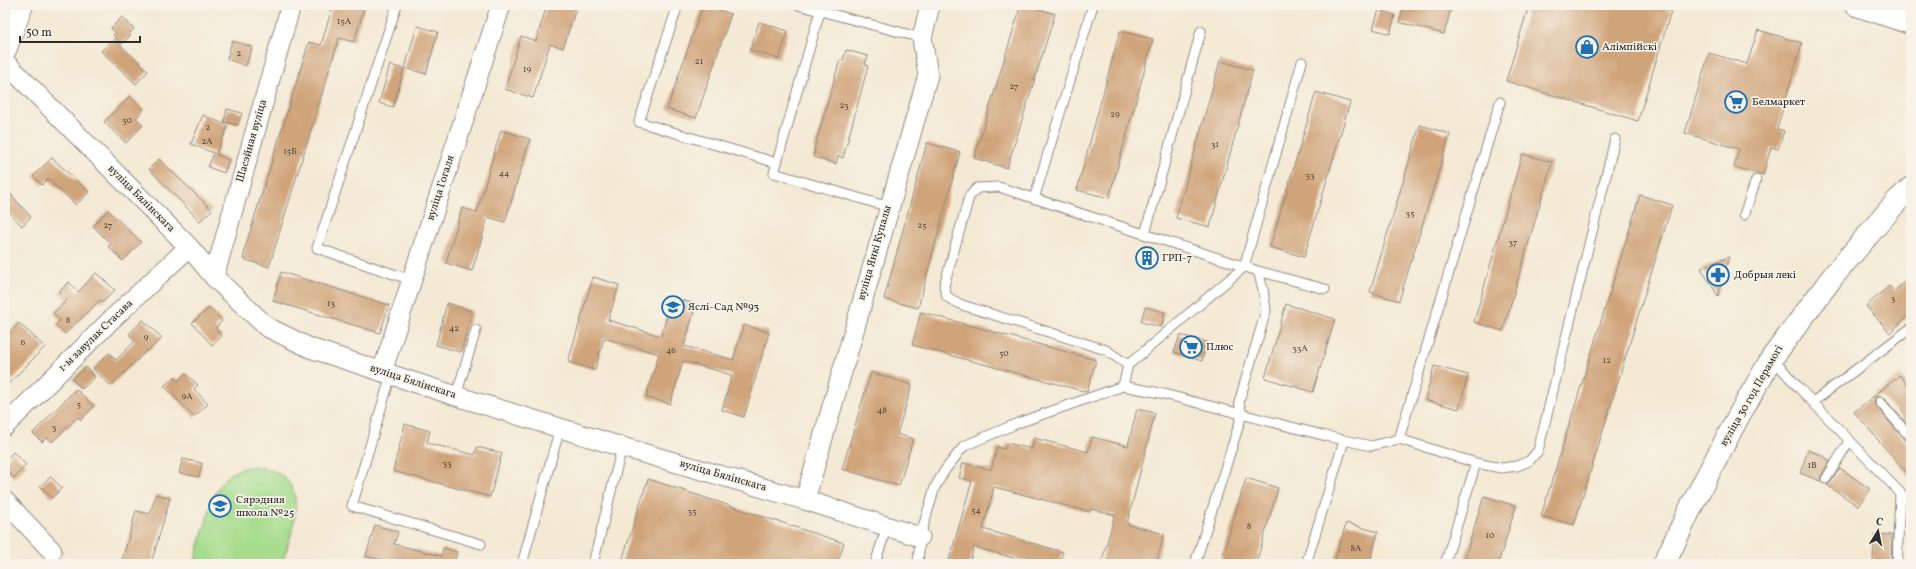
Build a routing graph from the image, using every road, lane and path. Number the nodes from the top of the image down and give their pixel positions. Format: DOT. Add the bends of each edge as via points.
graph roads {
  1 [pos="22,5"];
  2 [pos="291,5"];
  3 [pos="397,5"];
  4 [pos="501,5"];
  5 [pos="678,5"];
  6 [pos="798,5"];
  7 [pos="930,5"];
  8 [pos="1093,5"];
  9 [pos="1857,5"];
  10 [pos="820,11"];
  11 [pos="1911,23"];
  12 [pos="1201,31"];
  13 [pos="922,38"];
  14 [pos="5,50"];
  15 [pos="5,62"];
  16 [pos="1302,62"];
  17 [pos="1500,102"];
  18 [pos="1615,139"];
  19 [pos="776,164"];
  20 [pos="1756,180"];
  21 [pos="1911,188"];
  22 [pos="1034,199"];
  23 [pos="889,207"];
  24 [pos="1744,215"];
  25 [pos="1145,234"];
  26 [pos="189,247"];
  27 [pos="1244,267"];
  28 [pos="1258,271"];
  29 [pos="214,277"];
  30 [pos="411,280"];
  31 [pos="1325,289"];
  32 [pos="1911,328"];
  33 [pos="476,330"];
  34 [pos="1772,358"];
  35 [pos="1128,365"];
  36 [pos="387,373"];
  37 [pos="1122,386"];
  38 [pos="456,396"];
  39 [pos="1814,402"];
  40 [pos="1880,402"];
  41 [pos="1242,415"];
  42 [pos="5,426"];
  43 [pos="560,428"];
  44 [pos="1399,438"];
  45 [pos="1911,438"];
  46 [pos="1344,441"];
  47 [pos="1849,441"];
  48 [pos="622,447"];
  49 [pos="1476,463"];
  50 [pos="1826,479"];
  51 [pos="1900,494"];
  52 [pos="805,500"];
  53 [pos="5,501"];
  54 [pos="1911,504"];
  55 [pos="887,526"];
  56 [pos="920,537"];
  57 [pos="480,544"];
  58 [pos="52,551"];
  59 [pos="522,564"];
  60 [pos="593,564"];
  61 [pos="875,564"];
  62 [pos="918,564"];
  63 [pos="1195,564"];
  64 [pos="1306,564"];
  65 [pos="1445,564"];
  66 [pos="1664,564"];
  67 [pos="1897,564"];
  1 -- 14 [label="street"];
  2 -- 29 [label="street, Шасэйная вуліца"];
  3 -- 30 [label="lane" via="317,248"];
  4 -- 30 [label="street, вуліца Гогаля"];
  5 -- 19 [label="lane" via="639,122"];
  6 -- 10 [label="lane"];
  7 -- 13 [label="street, вуліца Янкі Купалы"];
  8 -- 22 [label="lane"];
  9 -- 11 [label="street"];
  10 -- 13 [label="lane"];
  10 -- 19 [label="lane"];
  12 -- 25 [label="lane"];
  13 -- 23 [label="street, вуліца Янкі Купалы" via="928,75"];
  15 -- 26 [label="street, вуліца Бялінскага"];
  16 -- 27 [label="lane"];
  17 -- 44 [label="lane"];
  18 -- 49 [label="lane" via="1538,451 1529,461 1517,466 1501,468"];
  19 -- 23 [label="lane" via="774,173"];
  20 -- 24 [label="lane"];
  21 -- 34 [label="street, вуліца 30 год Перамогі" via="1834,275"];
  22 -- 25 [label="lane"];
  22 -- 35 [label="lane" via="999,188 977,188 969,197 944,286 947,297 962,305 1106,350"];
  23 -- 52 [label="street, вуліца Янкі Купалы"];
  25 -- 27 [label="lane"];
  26 -- 29 [label="street, вуліца Бялінскага"];
  26 -- 42 [label="street, 1-ы завулак Стасава" via="111,320"];
  27 -- 28 [label="lane"];
  27 -- 35 [label="lane"];
  28 -- 31 [label="lane"];
  28 -- 41 [label="lane" via="1264,289 1266,311 1239,402"];
  29 -- 36 [label="street, вуліца Бялінскага" via="266,327 310,348"];
  30 -- 36 [label="street, вуліца Гогаля"];
  32 -- 39 [label="lane"];
  33 -- 38 [label="lane"];
  34 -- 39 [label="lane"];
  34 -- 66 [label="street, вуліца 30 год Перамогі" via="1692,503"];
  35 -- 37 [label="lane"];
  36 -- 38 [label="street, вуліца Бялінскага"];
  36 -- 57 [label="lane" via="352,506"];
  37 -- 41 [label="lane" via="1160,393"];
  37 -- 56 [label="lane" via="1018,423 964,446 935,487"];
  38 -- 43 [label="street, вуліца Бялінскага"];
  39 -- 47 [label="lane"];
  40 -- 45 [label="lane"];
  41 -- 46 [label="lane"];
  41 -- 63 [label="lane"];
  43 -- 48 [label="street, вуліца Бялінскага"];
  43 -- 59 [label="lane"];
  44 -- 46 [label="lane" via="1371,446"];
  44 -- 49 [label="lane"];
  46 -- 64 [label="lane"];
  47 -- 50 [label="lane"];
  47 -- 51 [label="lane"];
  48 -- 52 [label="street, вуліца Бялінскага"];
  48 -- 60 [label="lane"];
  49 -- 65 [label="lane"];
  51 -- 54 [label="lane"];
  51 -- 67 [label="lane"];
  52 -- 55 [label="street, вуліца Бялінскага"];
  53 -- 58 [label="street"];
  55 -- 56 [label="street, вуліца Бялінскага"];
  55 -- 61 [label="lane"];
  56 -- 62 [label="lane"];
}
